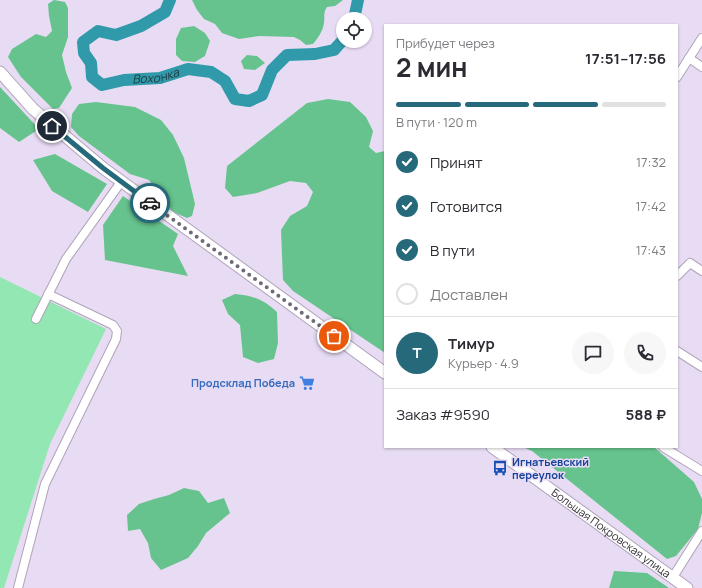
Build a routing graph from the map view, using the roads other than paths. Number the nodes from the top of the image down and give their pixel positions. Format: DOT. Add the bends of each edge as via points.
graph roads {
  1 [pos="702,38"];
  2 [pos="689,58"];
  3 [pos="702,67"];
  4 [pos="0,72"];
  5 [pos="678,75"];
  6 [pos="121,182"];
  7 [pos="702,271"];
  8 [pos="678,275"];
  9 [pos="48,294"];
  10 [pos="36,319"];
  11 [pos="678,352"];
  12 [pos="702,367"];
  13 [pos="384,372"];
  14 [pos="493,448"];
  15 [pos="665,448"];
  16 [pos="702,471"];
  17 [pos="702,531"];
  18 [pos="672,577"];
  19 [pos="18,588"];
  20 [pos="687,588"];
  1 -- 2 [label="street"];
  2 -- 3 [label="street"];
  2 -- 5 [label="street"];
  4 -- 6 [label="main road" via="33,109 72,144"];
  6 -- 9 [label="street" via="66,259"];
  6 -- 13 [label="main road"];
  7 -- 8 [label="street" via="690,263"];
  9 -- 10 [label="street"];
  9 -- 19 [label="street" via="113,325 117,331 116,339 45,484"];
  11 -- 12 [label="street"];
  14 -- 18 [label="main road, Большая Покровская улица"];
  15 -- 16 [label="street"];
  17 -- 18 [label="street"];
  18 -- 20 [label="main road, Большая Покровская улица"];
}
